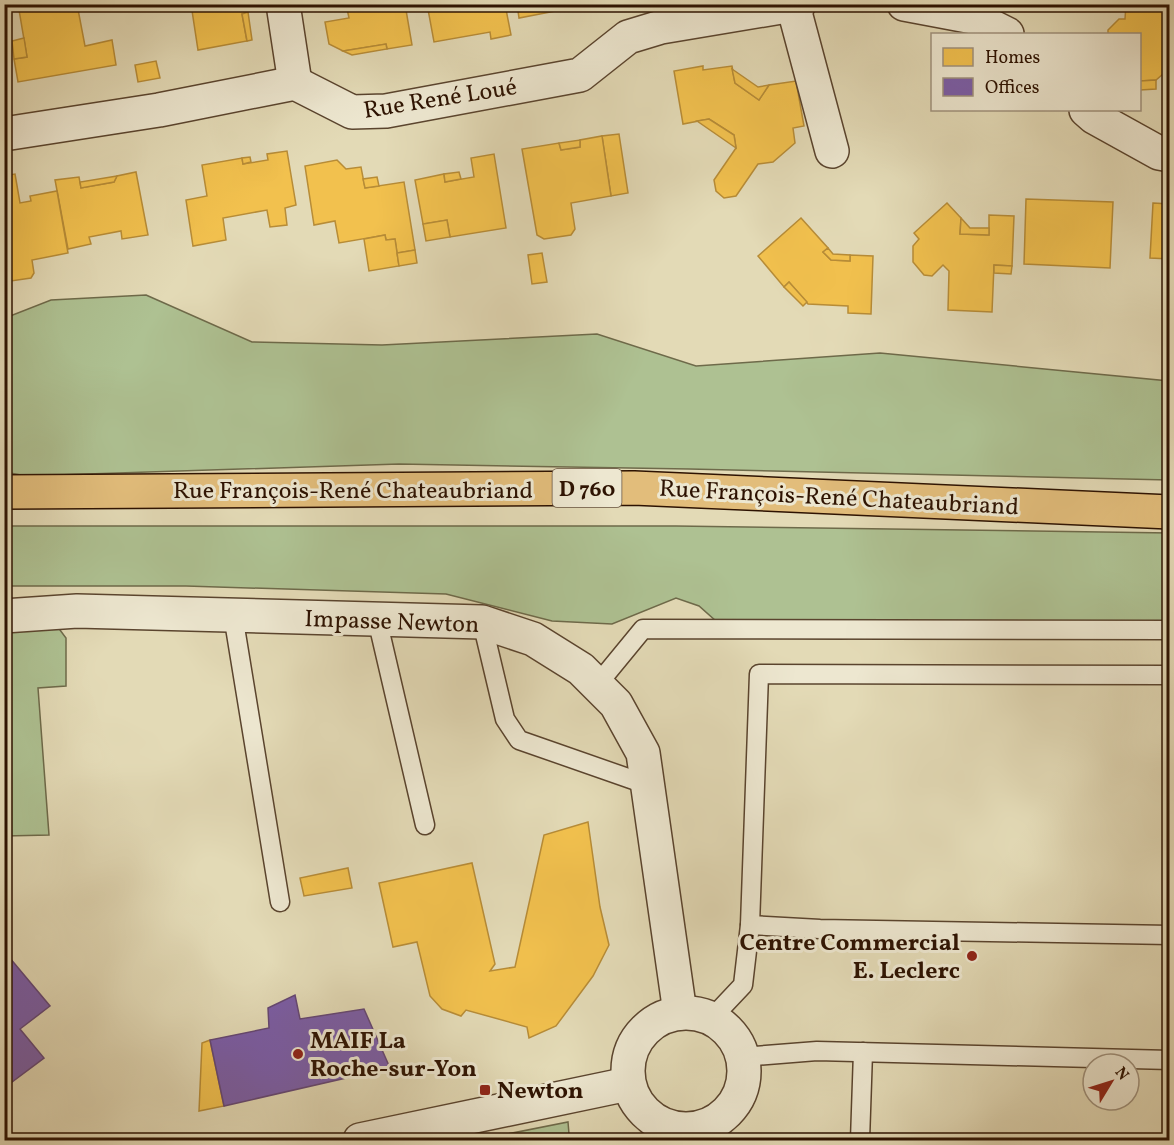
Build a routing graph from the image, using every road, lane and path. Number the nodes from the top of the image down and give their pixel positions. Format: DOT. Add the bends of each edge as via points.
graph roads {
  1 [pos="283,4"];
  2 [pos="799,4"];
  3 [pos="904,4"];
  4 [pos="793,5"];
  5 [pos="981,11"];
  6 [pos="1006,33"];
  7 [pos="295,83"];
  8 [pos="1087,111"];
  9 [pos="4,134"];
  10 [pos="832,151"];
  11 [pos="1170,154"];
  12 [pos="4,492"];
  13 [pos="1170,512"];
  14 [pos="233,615"];
  15 [pos="4,616"];
  16 [pos="377,619"];
  17 [pos="482,622"];
  18 [pos="1170,630"];
  19 [pos="1170,675"];
  20 [pos="597,685"];
  21 [pos="648,785"];
  22 [pos="425,825"];
  23 [pos="280,902"];
  24 [pos="750,925"];
  25 [pos="1170,935"];
  26 [pos="696,1016"];
  27 [pos="863,1052"];
  28 [pos="742,1057"];
  29 [pos="1170,1060"];
  30 [pos="628,1084"];
  31 [pos="687,1134"];
  32 [pos="360,1140"];
  33 [pos="860,1140"];
  1 -- 7 [label="street"];
  2 -- 4 [label="street, Rue René Loué"];
  3 -- 5 [label="street"];
  4 -- 7 [label="street, Rue René Loué" via="661,27 628,37 580,75 387,111 352,112"];
  4 -- 10 [label="street"];
  5 -- 6 [label="street"];
  7 -- 9 [label="street" via="159,110"];
  8 -- 11 [label="street" via="1159,153"];
  12 -- 13 [label="main road, Rue François-René Chateaubriand / D 760" via="634,488"];
  14 -- 15 [label="street, Impasse Newton" via="77,611"];
  14 -- 16 [label="street, Impasse Newton"];
  14 -- 23 [label="lane"];
  16 -- 17 [label="street, Impasse Newton"];
  16 -- 22 [label="lane"];
  17 -- 20 [label="street, Impasse Newton" via="533,639 581,669"];
  17 -- 21 [label="lane" via="505,719 519,740"];
  18 -- 20 [label="lane" via="643,630"];
  19 -- 24 [label="lane" via="759,674"];
  20 -- 21 [label="street, Impasse Newton" via="616,704 643,753"];
  21 -- 26 [label="street, Impasse Newton"];
  24 -- 25 [label="lane"];
  24 -- 26 [label="lane" via="743,985"];
  26 -- 28 [label="street" via="725,1028"];
  26 -- 30 [label="street" via="661,1018 645,1029 633,1045 627,1064"];
  27 -- 28 [label="lane"];
  27 -- 29 [label="lane"];
  27 -- 33 [label="lane"];
  28 -- 31 [label="street" via="741,1091 732,1107 719,1120"];
  30 -- 31 [label="street" via="644,1113"];
  30 -- 32 [label="street"];
}
